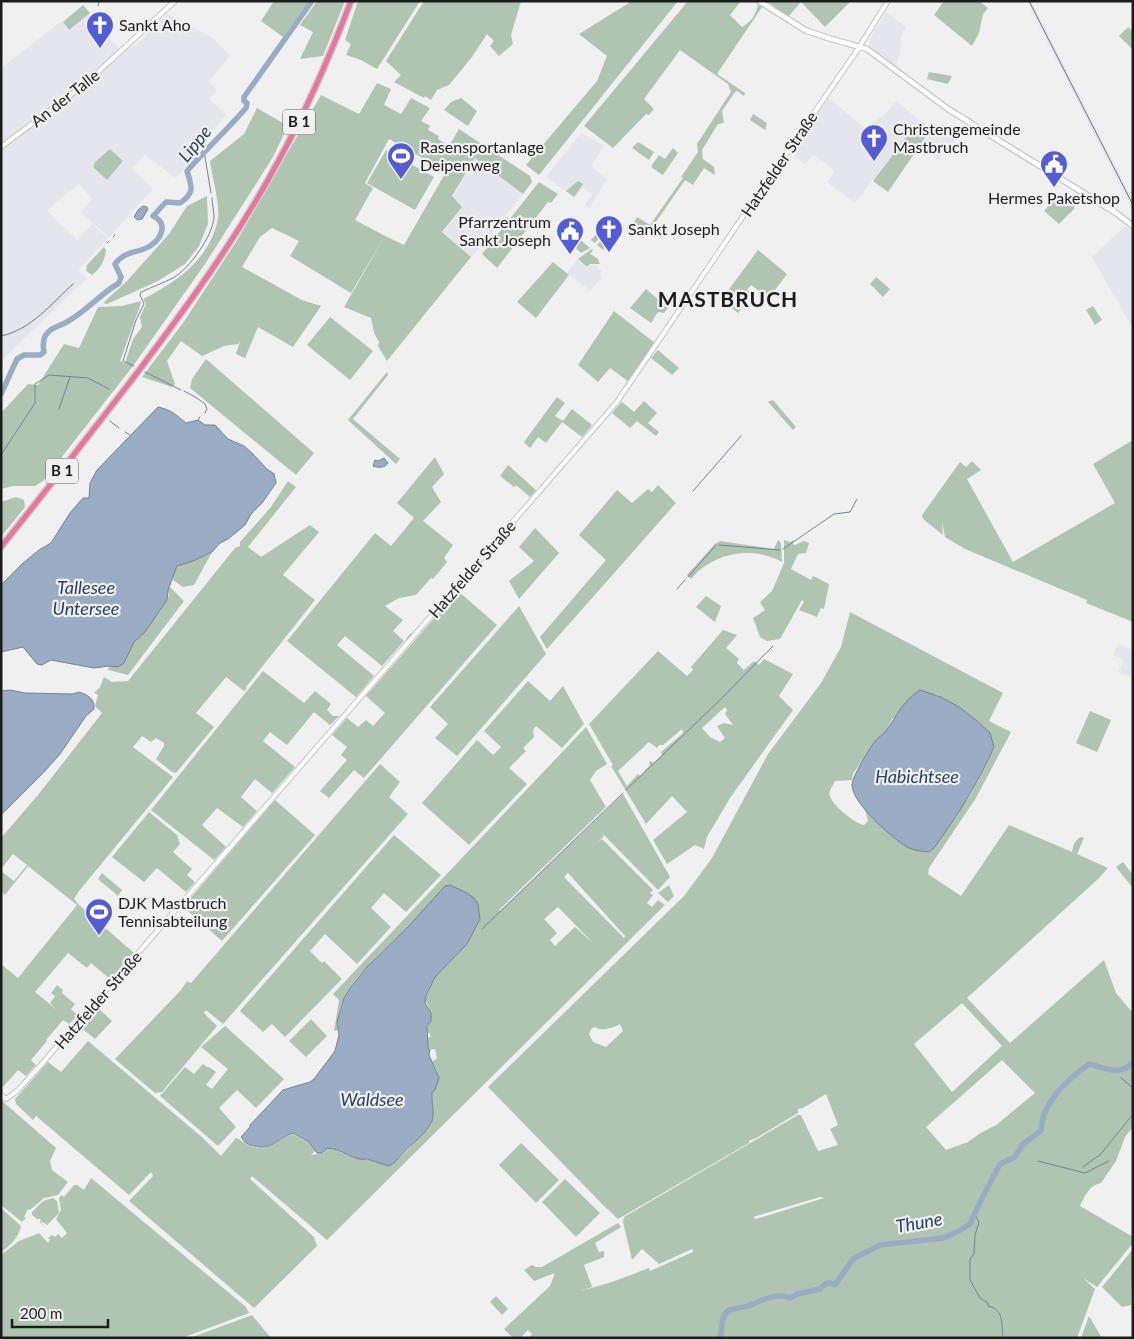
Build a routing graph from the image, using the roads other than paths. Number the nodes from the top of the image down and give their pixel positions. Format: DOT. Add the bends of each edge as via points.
graph roads {
  1 [pos="175,1"];
  2 [pos="351,1"];
  3 [pos="759,1"];
  4 [pos="888,1"];
  5 [pos="859,48"];
  6 [pos="1,147"];
  7 [pos="1133,226"];
  8 [pos="1,548"];
  9 [pos="1,1095"];
  1 -- 6 [label="street, An der Talle" via="84,85"];
  2 -- 8 [label="highway, B 1" via="305,109 234,236 171,328"];
  3 -- 5 [label="main road" via="805,30"];
  4 -- 5 [label="street, Hatzfelder Straße"];
  5 -- 7 [label="main road" via="869,51 948,109"];
  5 -- 9 [label="street, Hatzfelder Straße" via="617,402 17,1091 6,1099"];
}
